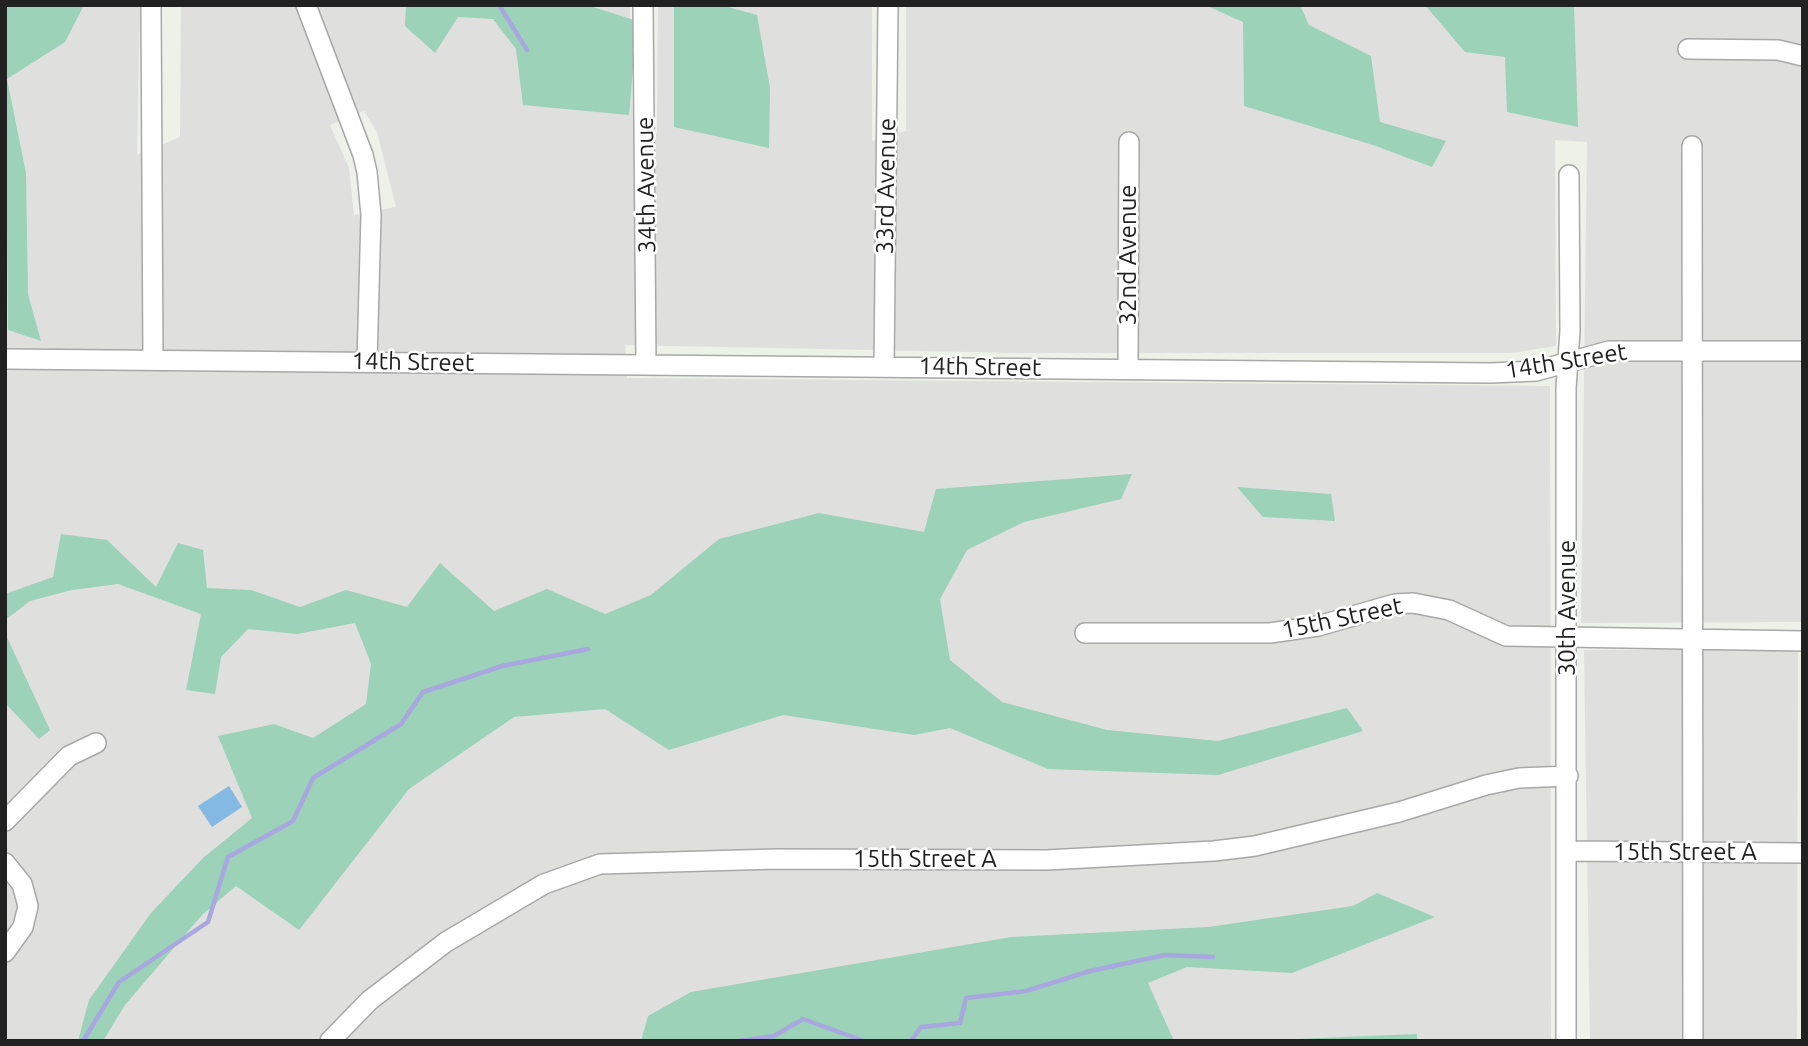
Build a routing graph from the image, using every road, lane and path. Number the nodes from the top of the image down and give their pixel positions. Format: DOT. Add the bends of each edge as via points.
graph roads {
  1 [pos="151,5"];
  2 [pos="306,5"];
  3 [pos="643,5"];
  4 [pos="888,5"];
  5 [pos="1688,49"];
  6 [pos="1803,56"];
  7 [pos="1129,142"];
  8 [pos="1692,146"];
  9 [pos="1569,175"];
  10 [pos="1692,350"];
  11 [pos="1803,351"];
  12 [pos="5,359"];
  13 [pos="153,360"];
  14 [pos="1567,360"];
  15 [pos="367,362"];
  16 [pos="646,365"];
  17 [pos="884,366"];
  18 [pos="1128,369"];
  19 [pos="1086,634"];
  20 [pos="1566,637"];
  21 [pos="1692,639"];
  22 [pos="1803,641"];
  23 [pos="96,743"];
  24 [pos="1567,776"];
  25 [pos="5,821"];
  26 [pos="1567,851"];
  27 [pos="1692,852"];
  28 [pos="1803,853"];
  29 [pos="5,863"];
  30 [pos="5,952"];
  31 [pos="330,1041"];
  32 [pos="1566,1041"];
  33 [pos="1693,1041"];
  1 -- 13 [label="street"];
  2 -- 15 [label="street" via="367,172 371,215"];
  3 -- 16 [label="street, 34th Avenue"];
  4 -- 17 [label="street, 33rd Avenue"];
  5 -- 6 [label="street" via="1778,50"];
  7 -- 18 [label="street, 32nd Avenue"];
  8 -- 10 [label="street"];
  9 -- 14 [label="street, 30th Avenue"];
  10 -- 11 [label="street, 14th Street"];
  10 -- 14 [label="street, 14th Street" via="1609,351"];
  10 -- 21 [label="street"];
  12 -- 13 [label="street, 14th Street"];
  13 -- 15 [label="street, 14th Street"];
  14 -- 18 [label="street, 14th Street" via="1536,371 1510,373"];
  14 -- 20 [label="street, 30th Avenue"];
  15 -- 16 [label="street, 14th Street"];
  16 -- 17 [label="street, 14th Street"];
  17 -- 18 [label="street, 14th Street"];
  19 -- 20 [label="street, 15th Street" via="1270,633 1413,603 1448,610 1506,636"];
  20 -- 21 [label="street, 15th Street"];
  20 -- 24 [label="street, 30th Avenue"];
  21 -- 22 [label="street, 15th Street"];
  21 -- 27 [label="street"];
  23 -- 25 [label="street" via="69,756"];
  24 -- 26 [label="street, 30th Avenue"];
  24 -- 31 [label="street, 15th Street A" via="1518,778 1399,813 1214,851 1047,860 600,863 544,884 446,942 370,1000"];
  26 -- 27 [label="street, 15th Street A"];
  26 -- 32 [label="street, 30th Avenue"];
  27 -- 28 [label="street, 15th Street A"];
  27 -- 33 [label="street"];
  29 -- 30 [label="street" via="27,897 23,927"];
}
